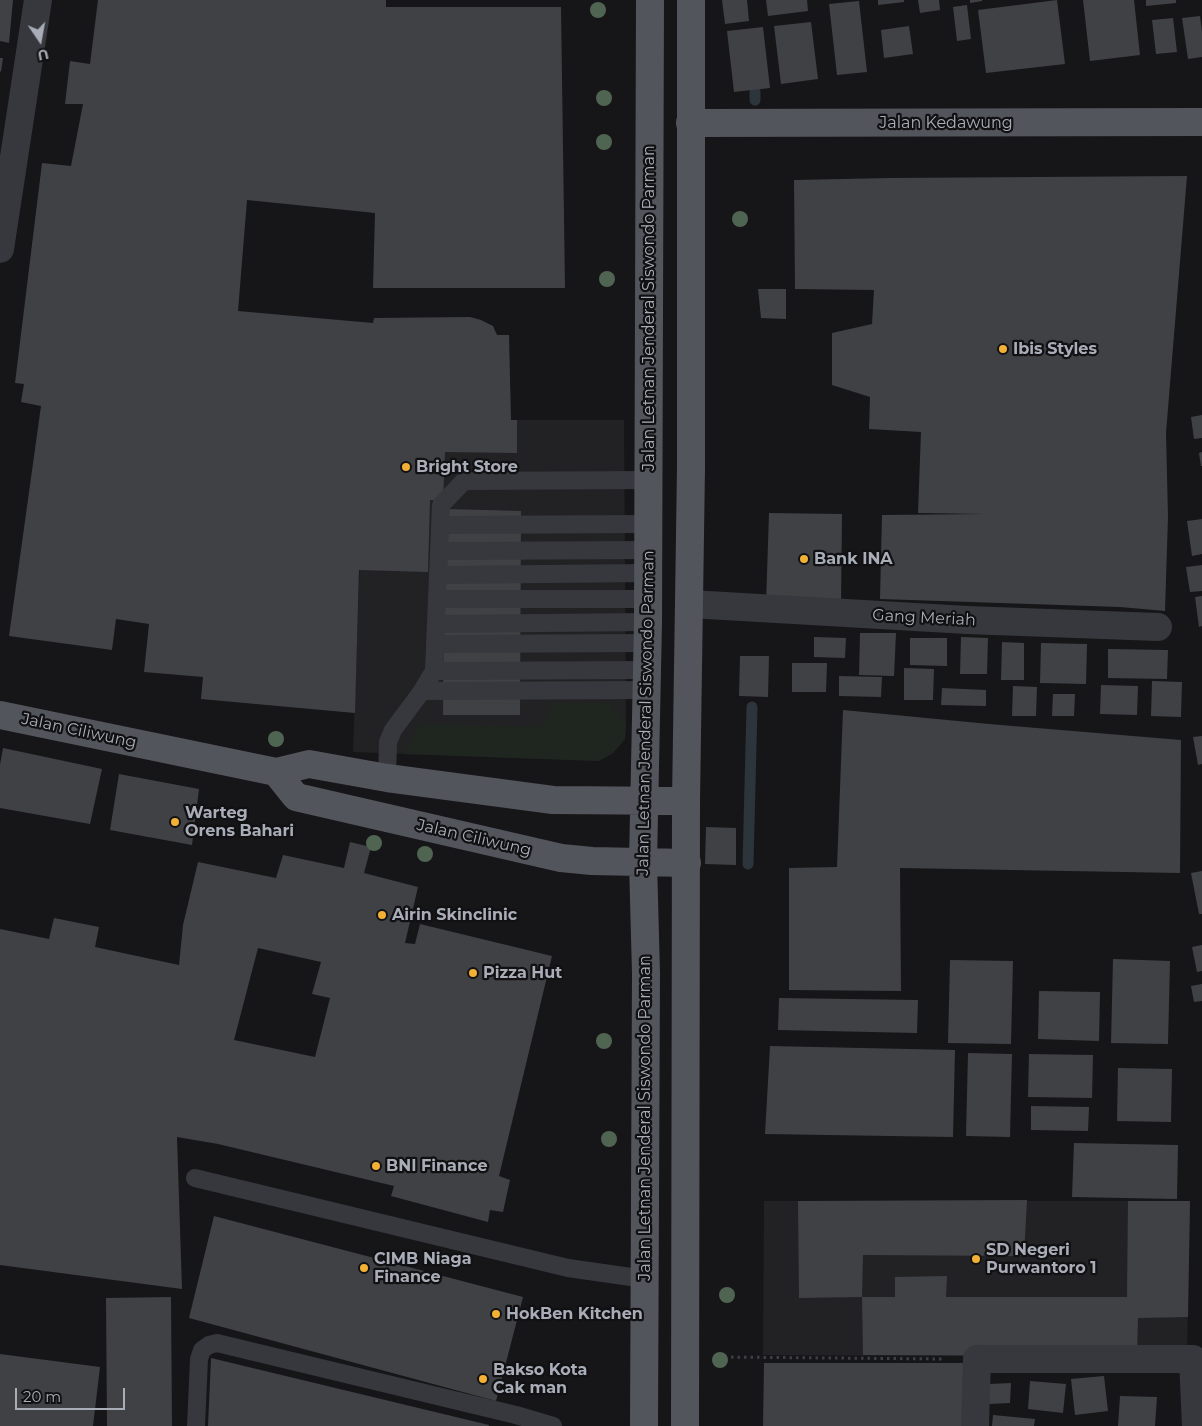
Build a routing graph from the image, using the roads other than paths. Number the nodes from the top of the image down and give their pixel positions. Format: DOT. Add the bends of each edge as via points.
graph roads {
  1 [pos="38,0"];
  2 [pos="650,0"];
  3 [pos="691,0"];
  4 [pos="1199,122"];
  5 [pos="690,124"];
  6 [pos="0,249"];
  7 [pos="648,480"];
  8 [pos="440,526"];
  9 [pos="439,551"];
  10 [pos="438,575"];
  11 [pos="648,585"];
  12 [pos="437,599"];
  13 [pos="690,604"];
  14 [pos="436,624"];
  15 [pos="1158,627"];
  16 [pos="436,644"];
  17 [pos="434,670"];
  18 [pos="647,680"];
  19 [pos="422,691"];
  20 [pos="0,715"];
  21 [pos="276,772"];
  22 [pos="387,778"];
  23 [pos="645,801"];
  24 [pos="686,801"];
  25 [pos="643,862"];
  26 [pos="687,863"];
  27 [pos="195,1178"];
  28 [pos="645,1279"];
  29 [pos="196,1426"];
  30 [pos="553,1426"];
  31 [pos="644,1426"];
  32 [pos="685,1426"];
  33 [pos="975,1426"];
  34 [pos="1196,1426"];
  1 -- 6 [label="street"];
  2 -- 7 [label="main road, Jalan Letnan Jenderal Siswondo Parman"];
  3 -- 5 [label="main road"];
  4 -- 5 [label="main road, Jalan Kedawung"];
  5 -- 13 [label="main road"];
  7 -- 8 [label="lane" via="464,481 441,505"];
  7 -- 11 [label="main road, Jalan Letnan Jenderal Siswondo Parman"];
  8 -- 9 [label="lane"];
  8 -- 11 [label="lane"];
  9 -- 10 [label="lane"];
  9 -- 11 [label="lane"];
  10 -- 11 [label="lane"];
  10 -- 12 [label="lane"];
  11 -- 12 [label="lane"];
  11 -- 14 [label="lane"];
  11 -- 16 [label="lane"];
  11 -- 18 [label="main road, Jalan Letnan Jenderal Siswondo Parman"];
  12 -- 14 [label="lane"];
  13 -- 15 [label="street, Gang Meriah"];
  13 -- 24 [label="main road"];
  14 -- 16 [label="lane"];
  16 -- 17 [label="lane"];
  17 -- 18 [label="lane"];
  17 -- 19 [label="lane"];
  18 -- 19 [label="lane"];
  18 -- 23 [label="main road, Jalan Letnan Jenderal Siswondo Parman"];
  19 -- 22 [label="lane" via="388,742"];
  20 -- 21 [label="main road, Jalan Ciliwung"];
  21 -- 22 [label="main road, Jalan Ciliwung" via="309,764"];
  21 -- 25 [label="main road, Jalan Ciliwung" via="296,798 561,858"];
  22 -- 23 [label="main road, Jalan Ciliwung" via="553,800"];
  23 -- 24 [label="main road, Jalan Ciliwung"];
  23 -- 25 [label="main road, Jalan Letnan Jenderal Siswondo Parman"];
  24 -- 26 [label="main road"];
  25 -- 26 [label="main road, Jalan Ciliwung"];
  25 -- 28 [label="main road, Jalan Letnan Jenderal Siswondo Parman"];
  26 -- 32 [label="main road"];
  27 -- 28 [label="lane" via="568,1268"];
  28 -- 31 [label="main road, Jalan Letnan Jenderal Siswondo Parman"];
  29 -- 30 [label="lane" via="199,1359 202,1350 217,1343"];
  33 -- 34 [label="street" via="977,1359 1193,1359"];
}
